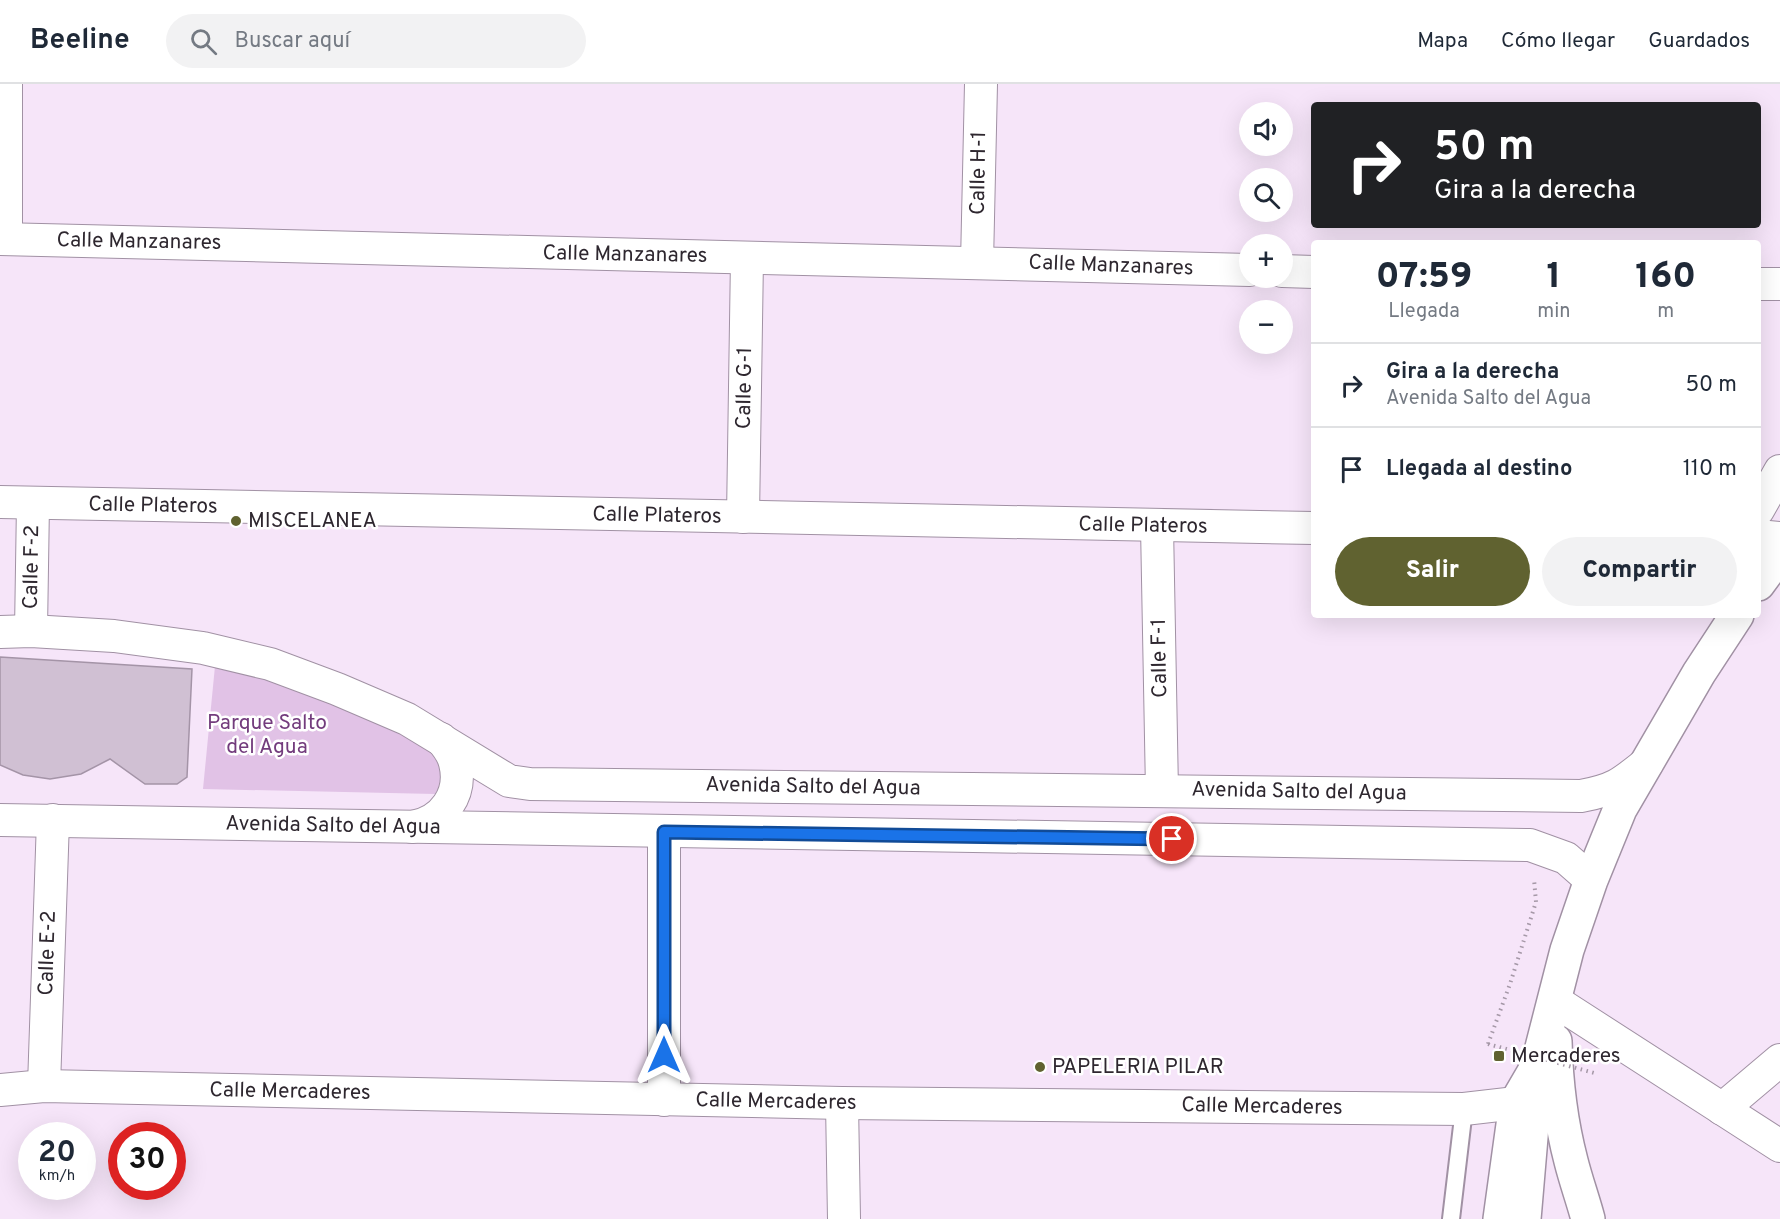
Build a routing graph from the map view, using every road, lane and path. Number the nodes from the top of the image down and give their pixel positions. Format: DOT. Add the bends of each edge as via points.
graph roads {
  1 [pos="6,84"];
  2 [pos="981,84"];
  3 [pos="3,239"];
  4 [pos="747,258"];
  5 [pos="977,263"];
  6 [pos="1239,270"];
  7 [pos="1293,271"];
  8 [pos="1311,272"];
  9 [pos="1761,284"];
  10 [pos="1780,284"];
  11 [pos="1780,471"];
  12 [pos="0,502"];
  13 [pos="33,503"];
  14 [pos="1761,505"];
  15 [pos="743,517"];
  16 [pos="1157,526"];
  17 [pos="1311,528"];
  18 [pos="1761,536"];
  19 [pos="1780,538"];
  20 [pos="1780,554"];
  21 [pos="1761,580"];
  22 [pos="1735,618"];
  23 [pos="31,631"];
  24 [pos="0,632"];
  25 [pos="441,739"];
  26 [pos="1647,763"];
  27 [pos="1008,790"];
  28 [pos="1162,791"];
  29 [pos="0,820"];
  30 [pos="53,820"];
  31 [pos="405,828"];
  32 [pos="664,832"];
  33 [pos="1006,837"];
  34 [pos="1530,845"];
  35 [pos="1591,880"];
  36 [pos="1555,1000"];
  37 [pos="1780,1060"];
  38 [pos="1537,1067"];
  39 [pos="1598,1074"];
  40 [pos="44,1086"];
  41 [pos="0,1090"];
  42 [pos="664,1100"];
  43 [pos="842,1103"];
  44 [pos="1516,1103"];
  45 [pos="1464,1109"];
  46 [pos="1722,1109"];
  47 [pos="1780,1146"];
  48 [pos="1516,1217"];
  49 [pos="844,1219"];
  50 [pos="1451,1219"];
  51 [pos="1588,1219"];
  1 -- 3 [label="street"];
  2 -- 5 [label="street, Calle H-1"];
  3 -- 4 [label="street, Calle Manzanares"];
  4 -- 5 [label="street, Calle Manzanares"];
  4 -- 15 [label="street, Calle G-1"];
  5 -- 6 [label="street, Calle Manzanares"];
  7 -- 8 [label="street"];
  9 -- 10 [label="street"];
  11 -- 14 [label="street"];
  12 -- 13 [label="street, Calle Plateros"];
  13 -- 15 [label="street, Calle Plateros"];
  13 -- 23 [label="street, Calle F-2"];
  15 -- 16 [label="street, Calle Plateros"];
  16 -- 17 [label="street, Calle Plateros"];
  16 -- 28 [label="street, Calle F-1"];
  18 -- 19 [label="street"];
  20 -- 21 [label="main road"];
  22 -- 26 [label="main road"];
  23 -- 24 [label="street, Avenida Salto del Agua"];
  23 -- 25 [label="street, Avenida Salto del Agua" via="114,636 203,648 270,664 407,719"];
  25 -- 27 [label="street, Avenida Salto del Agua" via="509,780 530,784"];
  25 -- 31 [label="street" via="455,762 456,788 451,801 432,820"];
  26 -- 28 [label="street, Avenida Salto del Agua" via="1620,785 1581,796"];
  26 -- 35 [label="main road" via="1620,809"];
  27 -- 28 [label="street, Avenida Salto del Agua"];
  27 -- 33 [label="street"];
  29 -- 30 [label="street, Avenida Salto del Agua"];
  30 -- 31 [label="street, Avenida Salto del Agua"];
  30 -- 40 [label="street, Calle E-2"];
  31 -- 32 [label="street, Avenida Salto del Agua"];
  32 -- 33 [label="street, Avenida Salto del Agua"];
  32 -- 42 [label="street"];
  33 -- 34 [label="street, Avenida Salto del Agua"];
  34 -- 35 [label="street, Avenida Salto del Agua" via="1566,858"];
  34 -- 39 [label="path, bridge" via="1536,902 1488,1044"];
  35 -- 36 [label="main road"];
  36 -- 38 [label="main road"];
  36 -- 46 [label="street"];
  36 -- 51 [label="main road" via="1561,1105 1570,1160"];
  37 -- 46 [label="street"];
  38 -- 44 [label="main road"];
  38 -- 48 [label="main road"];
  40 -- 41 [label="street, Calle Mercaderes"];
  40 -- 42 [label="street, Calle Mercaderes"];
  42 -- 43 [label="street, Calle Mercaderes"];
  43 -- 45 [label="street, Calle Mercaderes"];
  43 -- 49 [label="street"];
  44 -- 45 [label="street, Calle Mercaderes"];
  44 -- 48 [label="main road"];
  45 -- 50 [label="lane"];
  46 -- 47 [label="street"];
}
